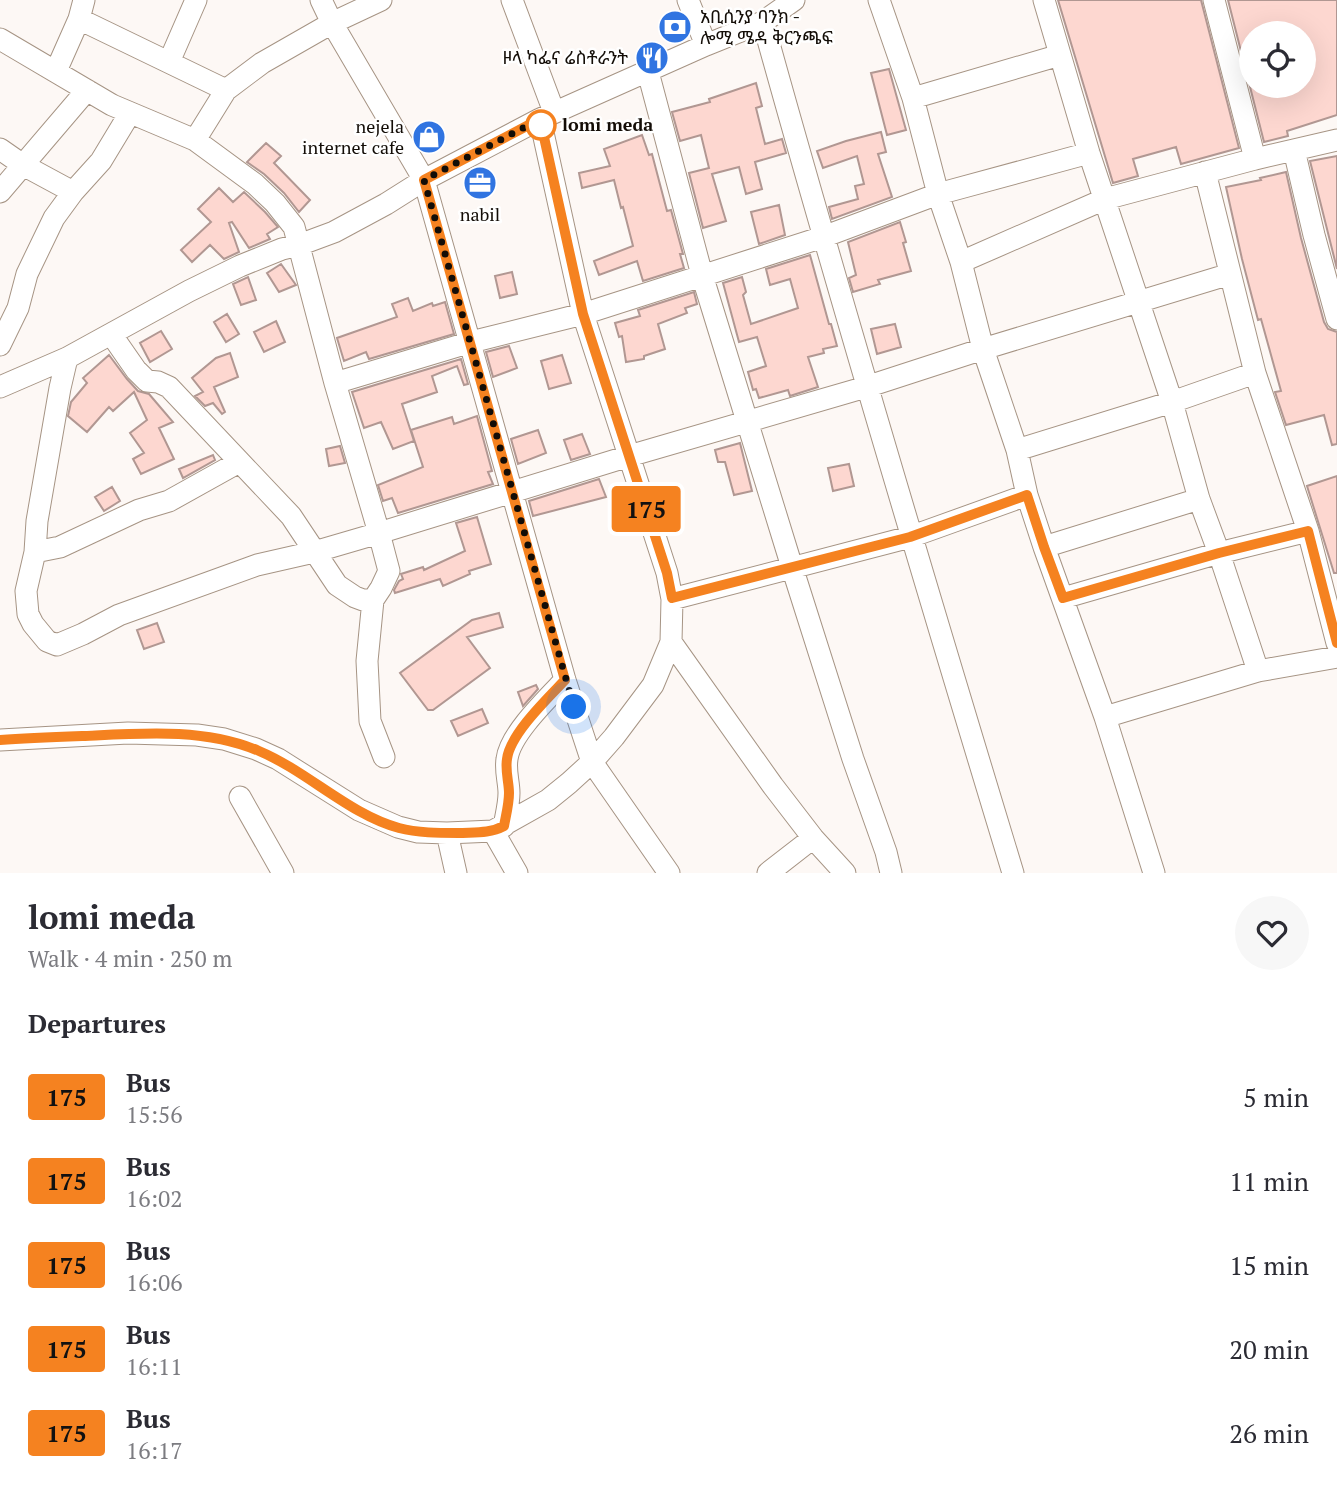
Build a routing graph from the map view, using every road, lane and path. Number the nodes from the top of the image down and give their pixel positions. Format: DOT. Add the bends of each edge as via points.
graph roads {
  1 [pos="196,0"];
  2 [pos="321,0"];
  3 [pos="381,0"];
  4 [pos="512,0"];
  5 [pos="688,0"];
  6 [pos="794,0"];
  7 [pos="880,0"];
  8 [pos="1044,0"];
  9 [pos="1214,0"];
  10 [pos="81,10"];
  11 [pos="764,22"];
  12 [pos="332,23"];
  13 [pos="0,39"];
  14 [pos="706,45"];
  15 [pos="1060,55"];
  16 [pos="169,62"];
  17 [pos="56,71"];
  18 [pos="648,72"];
  19 [pos="88,90"];
  20 [pos="226,90"];
  21 [pos="913,98"];
  22 [pos="130,113"];
  23 [pos="547,116"];
  24 [pos="195,139"];
  25 [pos="1337,140"];
  26 [pos="0,149"];
  27 [pos="1294,150"];
  28 [pos="1089,153"];
  29 [pos="1255,159"];
  30 [pos="23,165"];
  31 [pos="1205,172"];
  32 [pos="424,180"];
  33 [pos="0,192"];
  34 [pos="73,192"];
  35 [pos="938,194"];
  36 [pos="1105,200"];
  37 [pos="822,237"];
  38 [pos="299,245"];
  39 [pos="961,262"];
  40 [pos="1230,274"];
  41 [pos="702,275"];
  42 [pos="1140,301"];
  43 [pos="583,314"];
  44 [pos="1337,319"];
  45 [pos="111,334"];
  46 [pos="471,342"];
  47 [pos="0,345"];
  48 [pos="982,349"];
  49 [pos="67,358"];
  50 [pos="1255,373"];
  51 [pos="335,383"];
  52 [pos="0,387"];
  53 [pos="866,387"];
  54 [pos="1172,402"];
  55 [pos="748,420"];
  56 [pos="1017,450"];
  57 [pos="629,456"];
  58 [pos="239,462"];
  59 [pos="512,492"];
  60 [pos="1027,495"];
  61 [pos="1199,499"];
  62 [pos="1308,531"];
  63 [pos="379,533"];
  64 [pos="910,537"];
  65 [pos="1044,547"];
  66 [pos="35,552"];
  67 [pos="314,552"];
  68 [pos="1219,553"];
  69 [pos="792,566"];
  70 [pos="672,598"];
  71 [pos="1063,598"];
  72 [pos="373,600"];
  73 [pos="671,642"];
  74 [pos="1337,643"];
  75 [pos="1337,657"];
  76 [pos="1258,671"];
  77 [pos="565,680"];
  78 [pos="1105,717"];
  79 [pos="0,740"];
  80 [pos="384,757"];
  81 [pos="592,762"];
  82 [pos="240,797"];
  83 [pos="499,829"];
  84 [pos="447,833"];
  85 [pos="813,838"];
  86 [pos="283,873"];
  87 [pos="456,873"];
  88 [pos="517,873"];
  89 [pos="669,873"];
  90 [pos="768,873"];
  91 [pos="845,873"];
  92 [pos="891,873"];
  93 [pos="1013,873"];
  94 [pos="1154,873"];
  1 -- 16 [label="street"];
  2 -- 12 [label="street"];
  3 -- 12 [label="street"];
  4 -- 23 [label="street"];
  5 -- 14 [label="street"];
  6 -- 11 [label="street"];
  7 -- 21 [label="street"];
  8 -- 15 [label="street"];
  9 -- 29 [label="street"];
  10 -- 16 [label="street"];
  10 -- 17 [label="street"];
  11 -- 14 [label="street"];
  11 -- 37 [label="street"];
  12 -- 20 [label="street" via="261,63"];
  12 -- 32 [label="street"];
  13 -- 17 [label="street"];
  14 -- 18 [label="street"];
  15 -- 21 [label="street"];
  15 -- 28 [label="street"];
  16 -- 20 [label="street"];
  17 -- 19 [label="street"];
  18 -- 23 [label="street"];
  18 -- 41 [label="street"];
  19 -- 22 [label="street"];
  19 -- 30 [label="street"];
  20 -- 24 [label="street"];
  21 -- 35 [label="street"];
  22 -- 24 [label="street"];
  22 -- 34 [label="street" via="101,161"];
  23 -- 32 [label="street"];
  23 -- 43 [label="street"];
  24 -- 38 [label="street" via="275,203 294,227"];
  25 -- 27 [label="street"];
  26 -- 30 [label="street"];
  27 -- 29 [label="street"];
  27 -- 44 [label="street"];
  28 -- 35 [label="street"];
  28 -- 36 [label="street"];
  29 -- 31 [label="street"];
  30 -- 33 [label="street"];
  30 -- 34 [label="street"];
  31 -- 36 [label="street"];
  31 -- 40 [label="street"];
  32 -- 38 [label="street" via="334,232"];
  32 -- 46 [label="street"];
  34 -- 47 [label="street" via="41,243"];
  35 -- 37 [label="street"];
  35 -- 39 [label="street"];
  36 -- 39 [label="street"];
  36 -- 42 [label="street"];
  37 -- 41 [label="street"];
  37 -- 53 [label="street"];
  38 -- 45 [label="street" via="210,281"];
  38 -- 51 [label="street"];
  39 -- 48 [label="street"];
  40 -- 42 [label="street"];
  40 -- 50 [label="street"];
  41 -- 43 [label="street"];
  41 -- 55 [label="street"];
  42 -- 48 [label="street"];
  42 -- 54 [label="street"];
  43 -- 46 [label="street"];
  43 -- 57 [label="street"];
  45 -- 49 [label="street"];
  45 -- 58 [label="street" via="147,381 169,387"];
  46 -- 51 [label="street"];
  46 -- 59 [label="street"];
  48 -- 53 [label="street"];
  48 -- 56 [label="street"];
  49 -- 52 [label="street"];
  49 -- 66 [label="street"];
  50 -- 54 [label="street"];
  50 -- 62 [label="street"];
  51 -- 63 [label="street"];
  53 -- 55 [label="street"];
  53 -- 64 [label="street"];
  54 -- 56 [label="street"];
  54 -- 61 [label="street"];
  55 -- 57 [label="street"];
  55 -- 69 [label="street"];
  56 -- 60 [label="street"];
  57 -- 59 [label="street"];
  57 -- 70 [label="street"];
  58 -- 66 [label="street" via="169,501 60,547"];
  58 -- 67 [label="street" via="291,516"];
  59 -- 63 [label="street"];
  59 -- 77 [label="street"];
  60 -- 64 [label="street"];
  60 -- 65 [label="street"];
  61 -- 65 [label="street"];
  61 -- 68 [label="street"];
  62 -- 68 [label="street"];
  62 -- 74 [label="street"];
  63 -- 67 [label="street"];
  63 -- 72 [label="street" via="389,571"];
  64 -- 69 [label="street"];
  64 -- 93 [label="street"];
  65 -- 71 [label="street"];
  66 -- 67 [label="street" via="26,591 28,614 40,634 57,645 119,615 257,565"];
  67 -- 72 [label="street" via="337,585 355,597"];
  68 -- 71 [label="street"];
  68 -- 76 [label="street"];
  69 -- 70 [label="street"];
  69 -- 92 [label="street"];
  70 -- 73 [label="street"];
  71 -- 78 [label="street"];
  72 -- 80 [label="street" via="368,692 370,720"];
  73 -- 81 [label="street" via="653,685"];
  73 -- 85 [label="street"];
  75 -- 76 [label="street"];
  76 -- 78 [label="street"];
  77 -- 81 [label="street"];
  77 -- 83 [label="street" via="510,747 509,796"];
  78 -- 94 [label="street"];
  79 -- 84 [label="street" via="128,733 224,739 278,759 383,822 418,832"];
  81 -- 83 [label="street" via="548,800"];
  81 -- 89 [label="street"];
  82 -- 86 [label="street"];
  83 -- 84 [label="street"];
  83 -- 88 [label="street"];
  84 -- 87 [label="street"];
  85 -- 90 [label="street"];
  85 -- 91 [label="street"];
}
